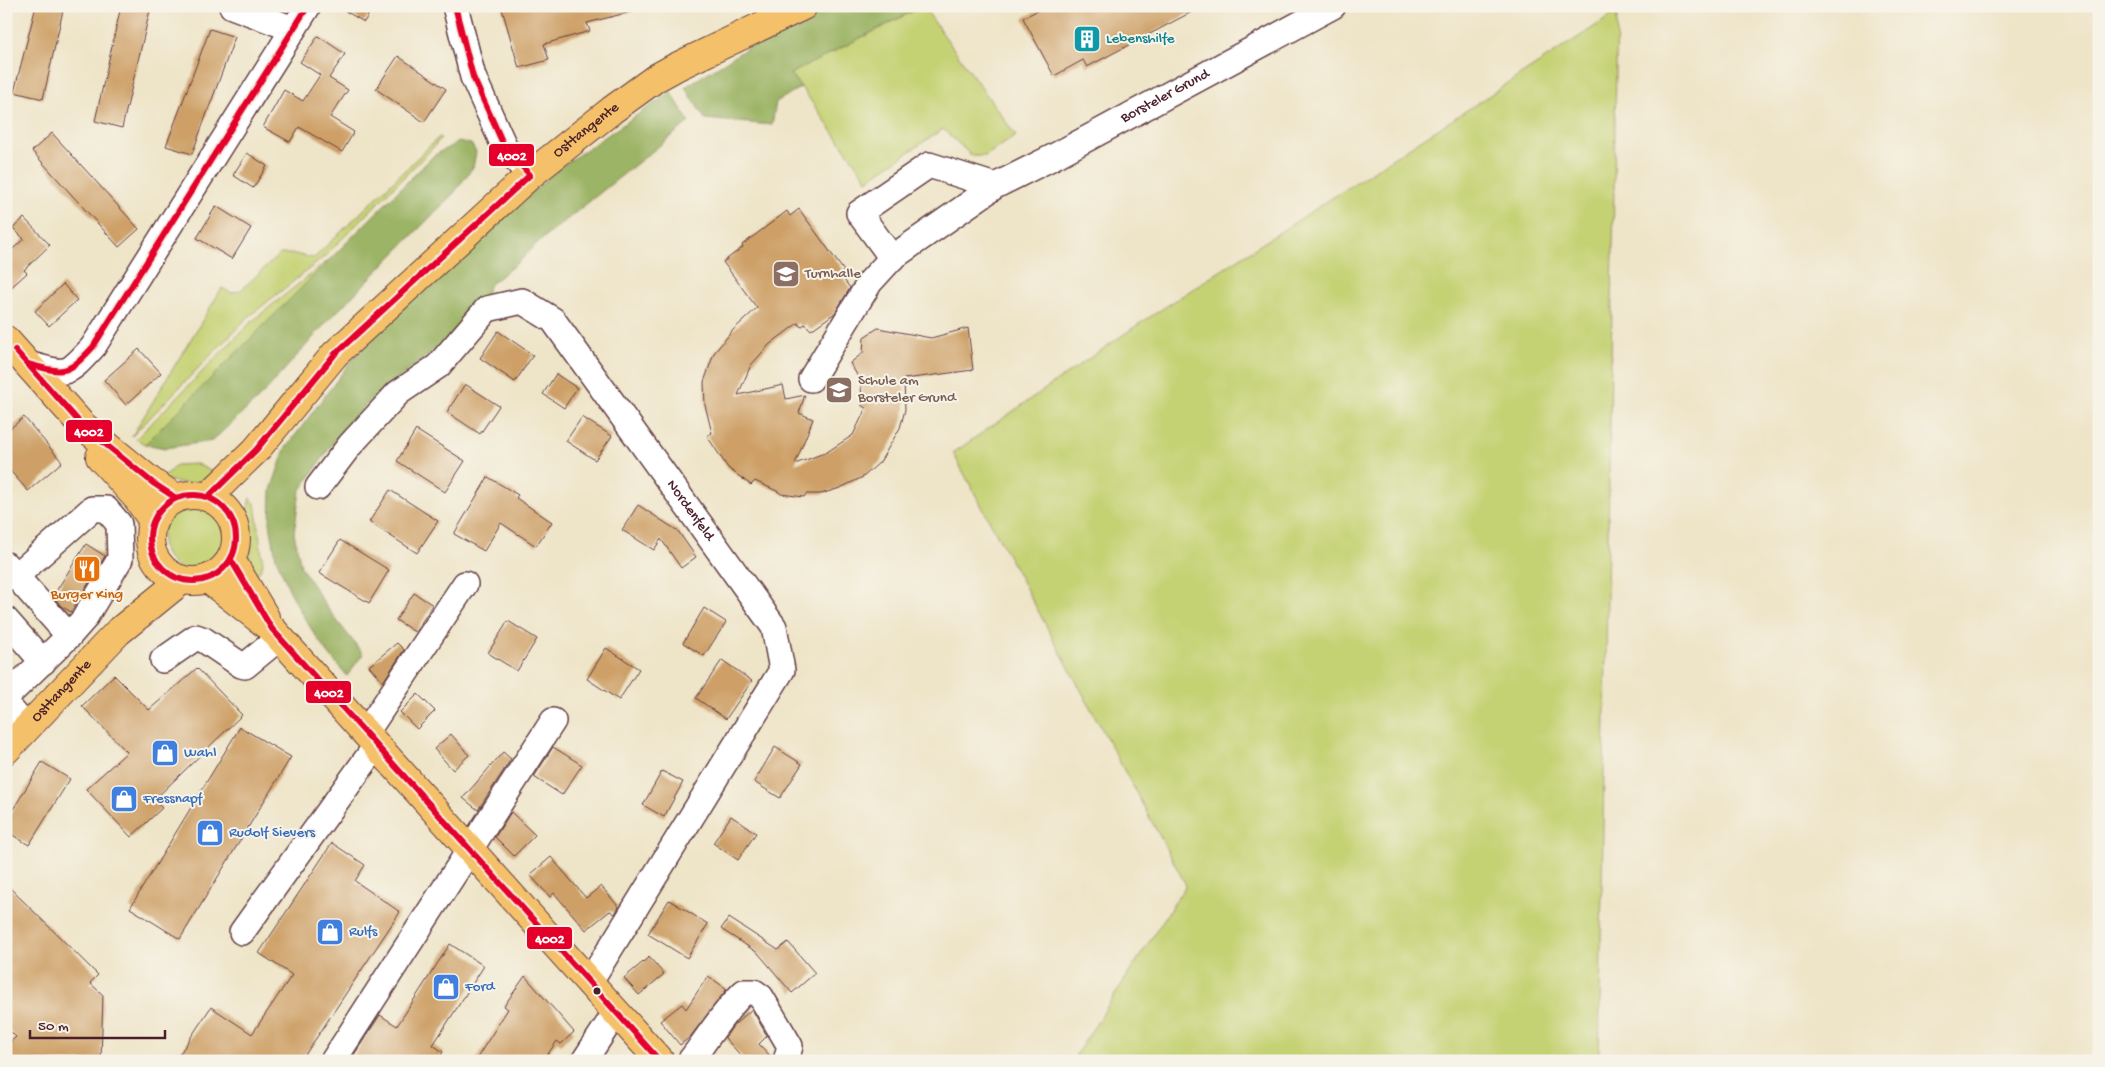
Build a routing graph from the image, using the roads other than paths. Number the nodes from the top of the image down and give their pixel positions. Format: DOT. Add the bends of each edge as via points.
graph roads {
  1 [pos="232,6"];
  2 [pos="308,6"];
  3 [pos="455,6"];
  4 [pos="803,6"];
  5 [pos="1333,6"];
  6 [pos="293,29"];
  7 [pos="530,175"];
  8 [pos="995,186"];
  9 [pos="892,258"];
  10 [pos="6,340"];
  11 [pos="28,364"];
  12 [pos="812,379"];
  13 [pos="82,426"];
  14 [pos="256,450"];
  15 [pos="318,487"];
  16 [pos="208,497"];
  17 [pos="176,498"];
  18 [pos="231,515"];
  19 [pos="154,521"];
  20 [pos="231,560"];
  21 [pos="158,562"];
  22 [pos="11,571"];
  23 [pos="195,579"];
  24 [pos="465,584"];
  25 [pos="6,620"];
  26 [pos="118,632"];
  27 [pos="276,634"];
  28 [pos="69,636"];
  29 [pos="163,660"];
  30 [pos="43,662"];
  31 [pos="8,693"];
  32 [pos="553,721"];
  33 [pos="27,728"];
  34 [pos="371,740"];
  35 [pos="6,750"];
  36 [pos="470,850"];
  37 [pos="242,932"];
  38 [pos="589,983"];
  39 [pos="616,1012"];
  40 [pos="333,1061"];
  41 [pos="584,1061"];
  42 [pos="660,1061"];
  43 [pos="690,1061"];
  44 [pos="786,1061"];
  1 -- 6 [label="street"];
  2 -- 6 [label="street"];
  3 -- 7 [label="street" via="474,77 497,130 505,148"];
  4 -- 7 [label="main road, Osttangente" via="656,78"];
  5 -- 8 [label="street, Borsteler Grund" via="1054,158"];
  6 -- 11 [label="street" via="93,347 72,368 60,373"];
  7 -- 14 [label="main road, Osttangente" via="335,354"];
  8 -- 9 [label="street, Borsteler Grund"];
  8 -- 9 [label="street" via="930,165 859,213"];
  9 -- 12 [label="street, Borsteler Grund" via="870,282"];
  10 -- 11 [label="main road"];
  11 -- 13 [label="main road"];
  13 -- 17 [label="main road"];
  13 -- 19 [label="main road" via="95,451"];
  14 -- 16 [label="main road, Osttangente"];
  14 -- 18 [label="main road, Osttangente"];
  15 -- 38 [label="street, Nordenfeld" via="350,445 398,393 438,366 487,309 522,301 554,320 774,627 782,670"];
  16 -- 17 [label="main road"];
  16 -- 18 [label="main road"];
  17 -- 19 [label="main road"];
  18 -- 20 [label="main road" via="237,538"];
  19 -- 21 [label="main road" via="150,538"];
  20 -- 23 [label="main road" via="221,572"];
  20 -- 27 [label="main road"];
  21 -- 23 [label="main road" via="164,570"];
  21 -- 26 [label="main road, Osttangente"];
  22 -- 28 [label="street"];
  22 -- 28 [label="street" via="58,539 92,509 106,509 118,524 120,559 84,619"];
  23 -- 26 [label="main road, Osttangente"];
  23 -- 27 [label="main road"];
  24 -- 34 [label="street"];
  25 -- 30 [label="street"];
  26 -- 33 [label="main road, Osttangente"];
  27 -- 29 [label="street" via="245,666 196,637"];
  27 -- 34 [label="main road"];
  28 -- 30 [label="street"];
  30 -- 31 [label="street"];
  31 -- 33 [label="street"];
  32 -- 36 [label="street"];
  33 -- 35 [label="main road, Osttangente"];
  34 -- 36 [label="main road"];
  34 -- 37 [label="street"];
  36 -- 38 [label="main road"];
  36 -- 40 [label="street"];
  38 -- 39 [label="main road"];
  39 -- 41 [label="street"];
  39 -- 42 [label="main road"];
  43 -- 44 [label="street" via="744,992 761,996 790,1046"];
}
